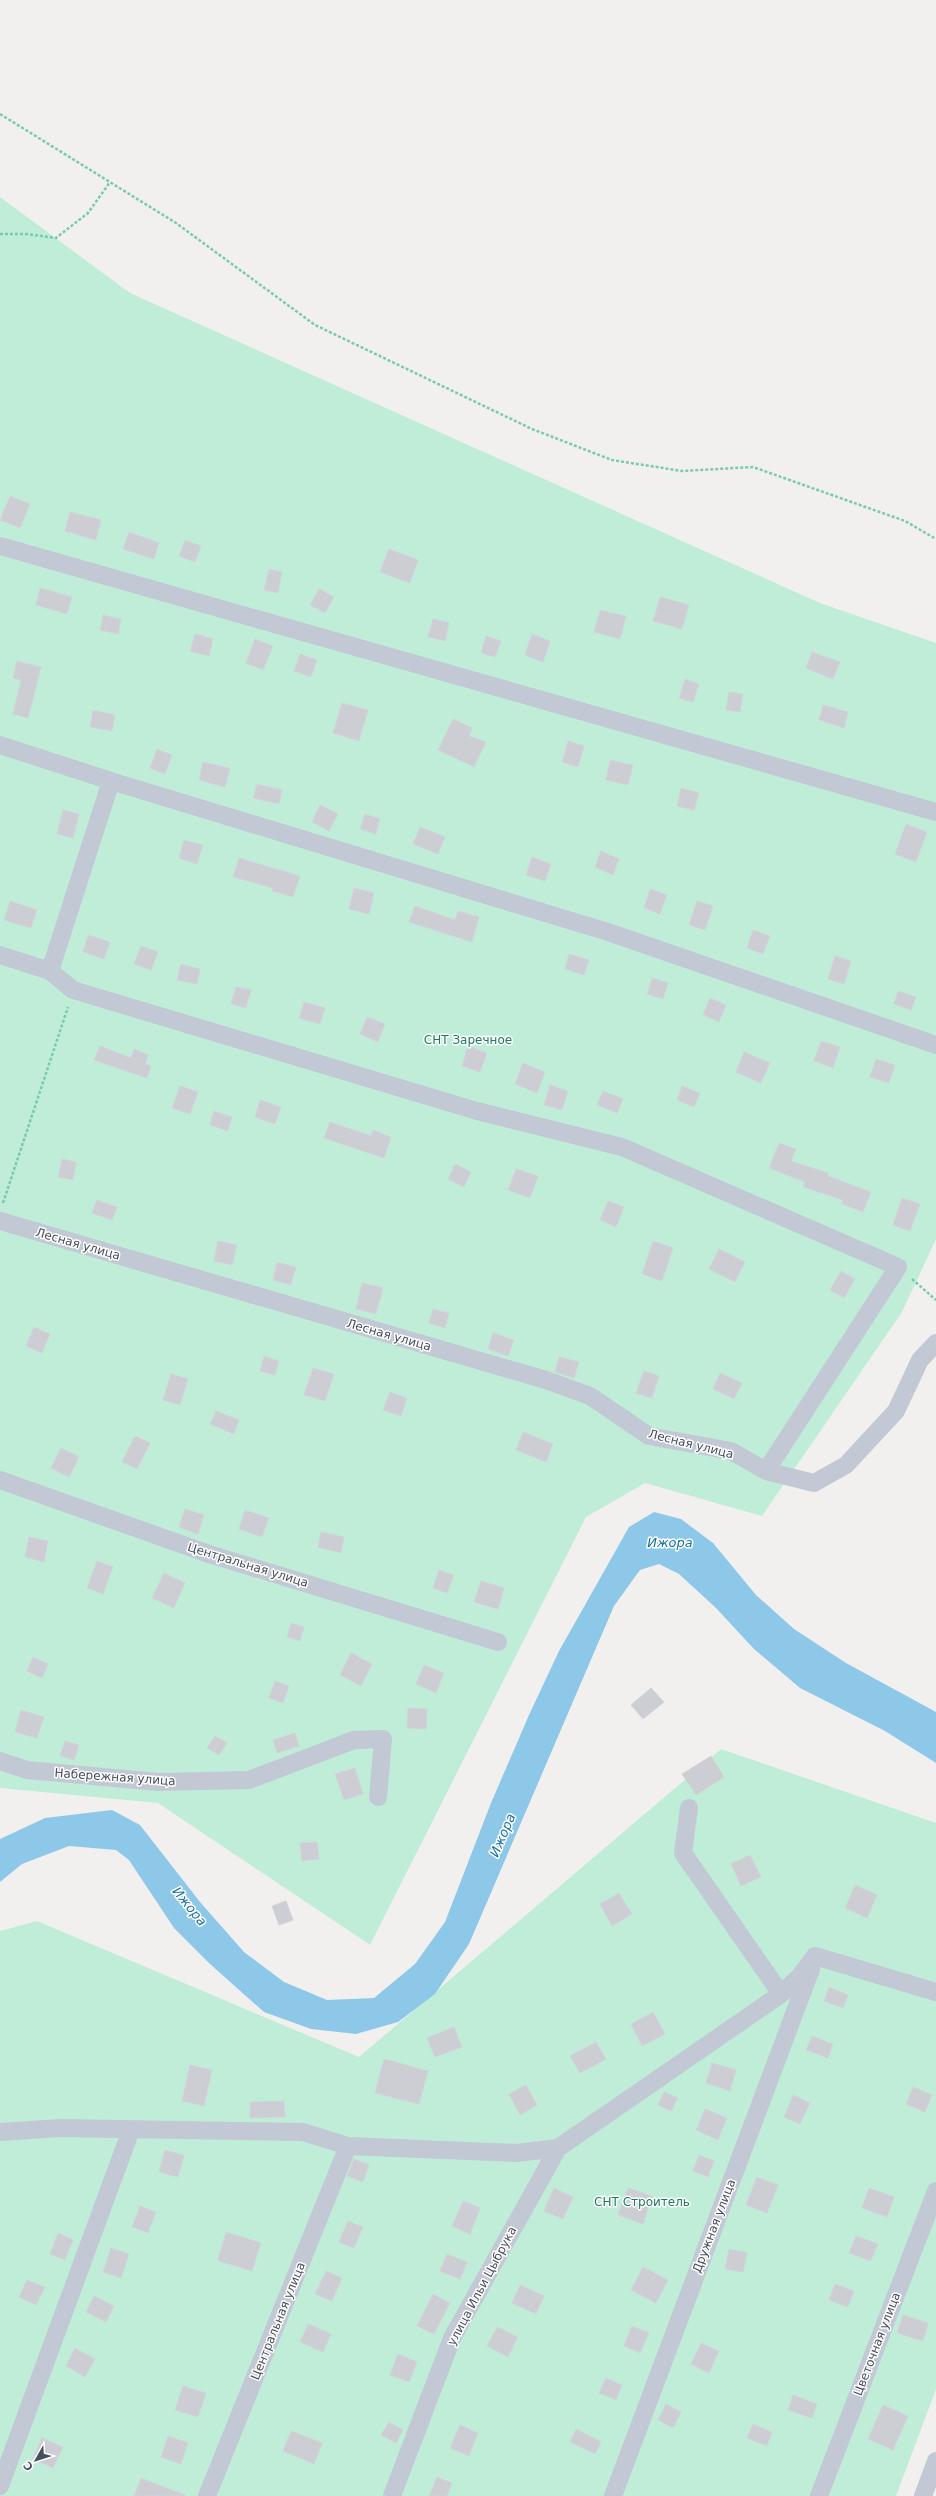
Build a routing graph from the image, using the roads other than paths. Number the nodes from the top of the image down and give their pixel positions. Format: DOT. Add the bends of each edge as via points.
graph roads {
  1 [pos="0,546"];
  2 [pos="0,745"];
  3 [pos="111,781"];
  4 [pos="936,812"];
  5 [pos="0,954"];
  6 [pos="50,971"];
  7 [pos="936,1046"];
  8 [pos="0,1221"];
  9 [pos="936,1343"];
  10 [pos="766,1471"];
  11 [pos="0,1480"];
  12 [pos="498,1642"];
  13 [pos="0,1761"];
  14 [pos="378,1797"];
  15 [pos="689,1808"];
  16 [pos="815,1956"];
  17 [pos="936,1992"];
  18 [pos="781,1994"];
  19 [pos="131,2130"];
  20 [pos="0,2132"];
  21 [pos="348,2146"];
  22 [pos="558,2148"];
  23 [pos="936,2191"];
  24 [pos="936,2461"];
  25 [pos="0,2486"];
  26 [pos="207,2496"];
  27 [pos="392,2496"];
  28 [pos="612,2496"];
  29 [pos="819,2496"];
  30 [pos="922,2496"];
  1 -- 4 [label="street"];
  2 -- 3 [label="street"];
  3 -- 6 [label="street"];
  3 -- 7 [label="street" via="608,932"];
  5 -- 6 [label="street"];
  6 -- 10 [label="street" via="73,990 477,1111 622,1147 898,1267"];
  8 -- 10 [label="street, Лесная улица" via="546,1380 590,1396 649,1436 731,1451"];
  9 -- 10 [label="street, Лесная улица" via="920,1360 896,1410 846,1465 814,1483"];
  11 -- 12 [label="street, Центральная улица" via="209,1554"];
  13 -- 14 [label="street, Набережная улица" via="27,1770 158,1782 249,1780 354,1740 383,1739"];
  15 -- 18 [label="street" via="683,1853"];
  16 -- 17 [label="street"];
  16 -- 18 [label="street" via="800,1976"];
  16 -- 28 [label="street, Дружная улица"];
  18 -- 22 [label="street"];
  19 -- 20 [label="street" via="60,2128"];
  19 -- 21 [label="street" via="303,2132"];
  19 -- 25 [label="street"];
  21 -- 22 [label="street" via="517,2153"];
  21 -- 26 [label="street, Центральная улица"];
  22 -- 27 [label="street, улица Ильи Цыбрука" via="452,2338"];
  23 -- 29 [label="street, Цветочная улица"];
  24 -- 30 [label="street"];
}
